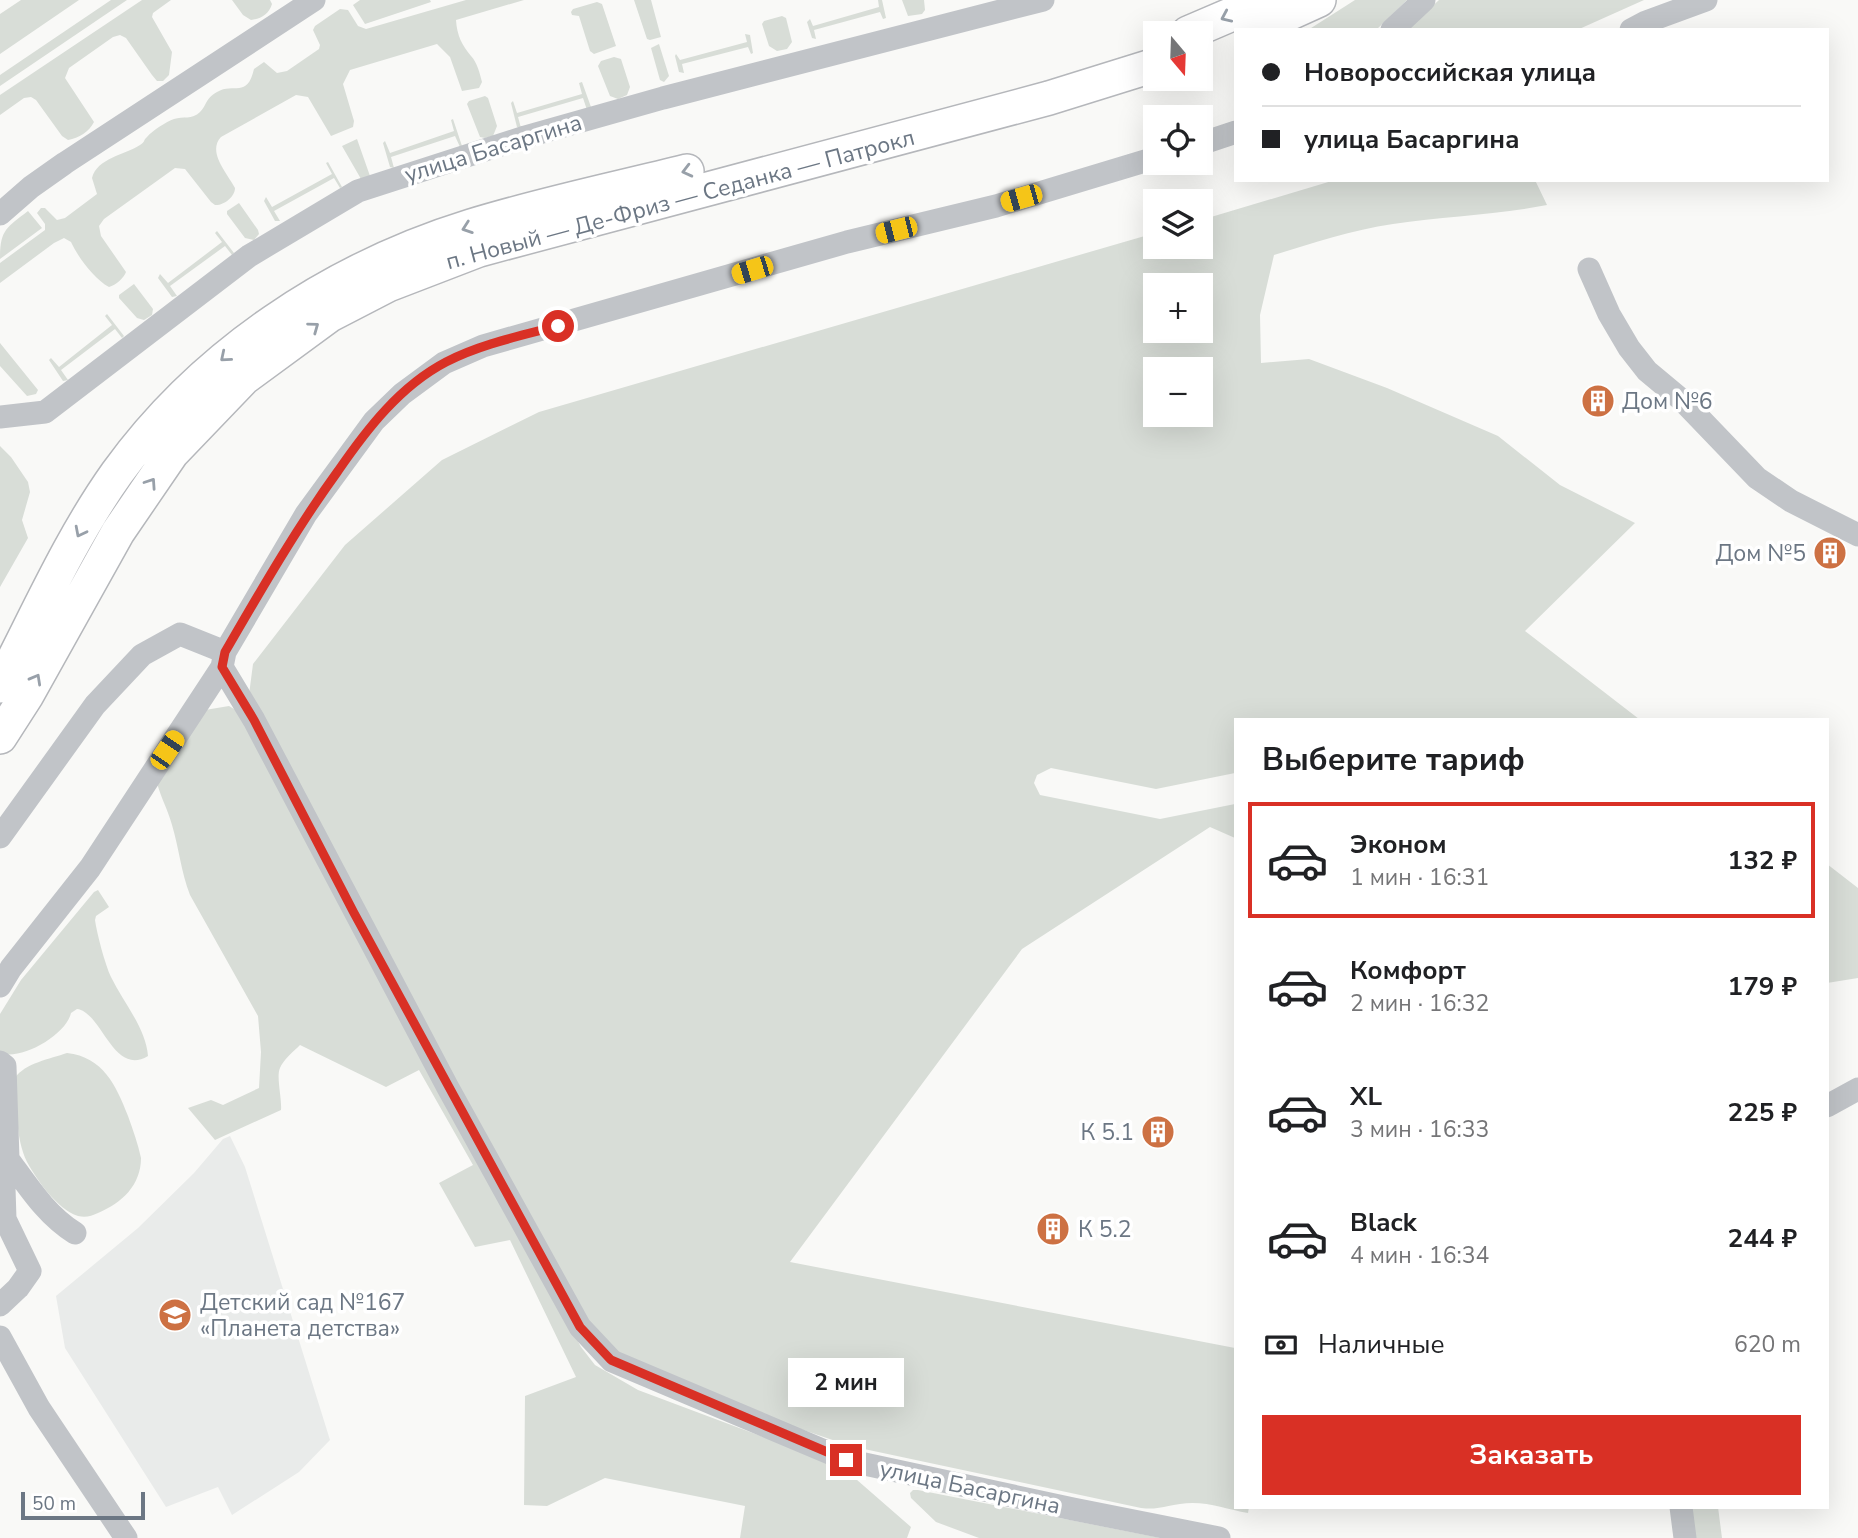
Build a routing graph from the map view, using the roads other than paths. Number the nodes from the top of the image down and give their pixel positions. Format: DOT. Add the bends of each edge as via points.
graph roads {
  1 [pos="314,0"];
  2 [pos="1043,0"];
  3 [pos="1265,0"];
  4 [pos="1319,0"];
  5 [pos="1424,0"];
  6 [pos="1706,0"];
  7 [pos="1213,22"];
  8 [pos="1257,28"];
  9 [pos="1394,28"];
  10 [pos="1635,28"];
  11 [pos="1234,38"];
  12 [pos="1213,46"];
  13 [pos="1143,48"];
  14 [pos="1143,69"];
  15 [pos="1234,133"];
  16 [pos="1213,140"];
  17 [pos="1143,162"];
  18 [pos="0,214"];
  19 [pos="1589,269"];
  20 [pos="0,417"];
  21 [pos="1858,535"];
  22 [pos="224,660"];
  23 [pos="0,686"];
  24 [pos="0,737"];
  25 [pos="0,837"];
  26 [pos="0,986"];
  27 [pos="0,1062"];
  28 [pos="1858,1089"];
  29 [pos="1829,1105"];
  30 [pos="8,1159"];
  31 [pos="75,1233"];
  32 [pos="0,1305"];
  33 [pos="0,1337"];
  34 [pos="1681,1509"];
  35 [pos="126,1538"];
  36 [pos="1219,1538"];
  37 [pos="1685,1538"];
  1 -- 18 [label="street" via="65,163"];
  2 -- 20 [label="street, улица Басаргина" via="663,98 358,191 249,256 45,412"];
  3 -- 7 [label="highway, one-way"];
  4 -- 8 [label="highway"];
  5 -- 9 [label="street"];
  6 -- 10 [label="street"];
  11 -- 12 [label="highway"];
  13 -- 23 [label="highway, п. Новый — Де-Фриз — Седанка — Патрокл, one-way" via="974,98 470,226 341,280 226,356 152,430 89,515"];
  24 -- 14 [label="highway, п. Новый — Де-Фриз — Седанка — Патрокл, one-way" via="118,532 172,453 244,377 330,316 387,285 479,250"];
  15 -- 16 [label="street"];
  17 -- 22 [label="street" via="483,346 444,363 374,421 306,514"];
  19 -- 21 [label="street" via="1609,314 1647,371 1683,401 1757,478"];
  22 -- 25 [label="street" via="180,634 142,654 95,705"];
  22 -- 26 [label="street" via="90,868"];
  22 -- 36 [label="street, улица Басаргина" via="354,913 580,1327 611,1360 846,1460"];
  27 -- 30 [label="street" via="5,1066"];
  28 -- 29 [label="street"];
  30 -- 31 [label="street" via="46,1210"];
  30 -- 32 [label="street" via="5,1219 30,1271"];
  33 -- 35 [label="street" via="39,1408"];
  34 -- 37 [label="street"];
}
